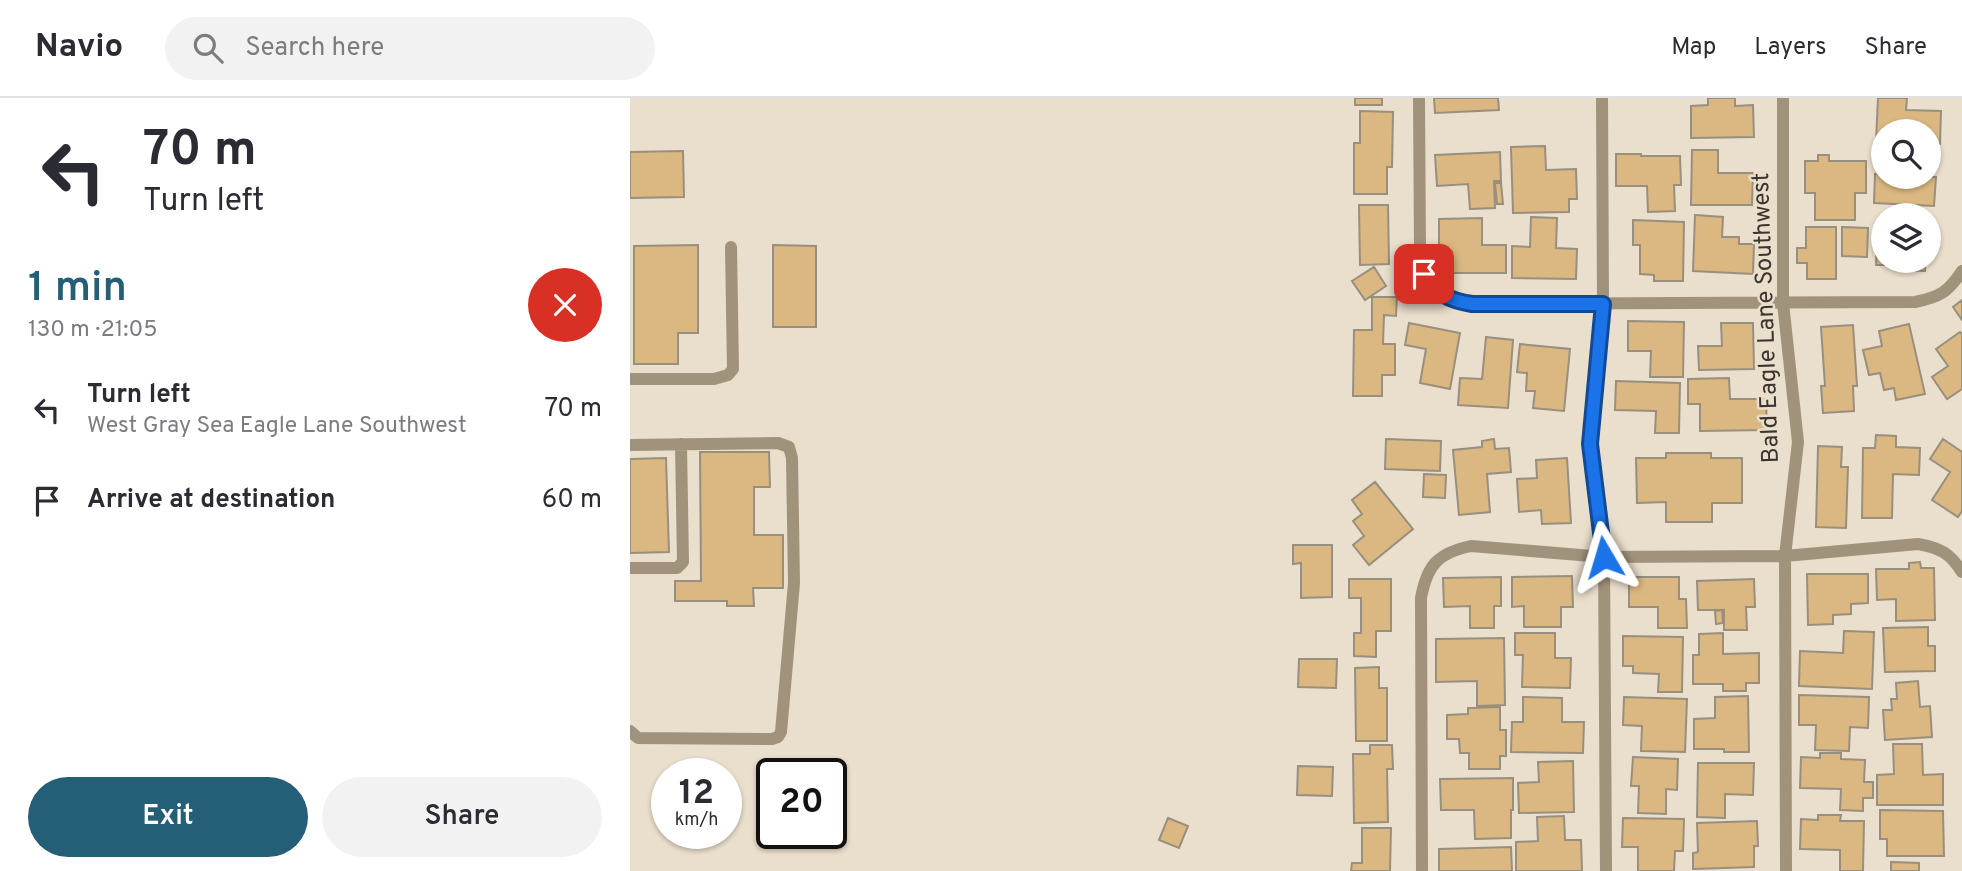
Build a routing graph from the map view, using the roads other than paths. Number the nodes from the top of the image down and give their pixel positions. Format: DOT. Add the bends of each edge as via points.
graph roads {
  1 [pos="1419,98"];
  2 [pos="1602,98"];
  3 [pos="1783,98"];
  4 [pos="732,247"];
  5 [pos="1962,271"];
  6 [pos="1783,303"];
  7 [pos="1603,304"];
  8 [pos="630,379"];
  9 [pos="681,444"];
  10 [pos="630,445"];
  11 [pos="1785,556"];
  12 [pos="1604,557"];
  13 [pos="630,568"];
  14 [pos="1962,572"];
  15 [pos="630,731"];
  16 [pos="1422,871"];
  17 [pos="1606,871"];
  18 [pos="1786,871"];
  1 -- 7 [label="lane" via="1420,254 1424,274 1435,290 1452,301 1472,304"];
  2 -- 7 [label="lane"];
  3 -- 6 [label="lane, Bald Eagle Lane Southwest"];
  4 -- 8 [label="lane" via="733,369 714,379"];
  5 -- 6 [label="lane" via="1951,287 1934,298 1915,302"];
  6 -- 7 [label="lane"];
  6 -- 11 [label="lane, Bald Eagle Lane Southwest" via="1798,442"];
  7 -- 12 [label="lane" via="1590,444"];
  9 -- 10 [label="lane"];
  9 -- 13 [label="lane" via="682,562 677,568"];
  9 -- 15 [label="lane" via="778,443 791,451 794,583 781,733 772,739 638,738"];
  11 -- 12 [label="lane"];
  11 -- 14 [label="lane" via="1918,544 1938,548 1954,559"];
  11 -- 18 [label="lane, Bald Eagle Lane Southwest"];
  12 -- 16 [label="lane" via="1471,546 1451,550 1435,562 1424,579"];
  12 -- 17 [label="lane"];
}
